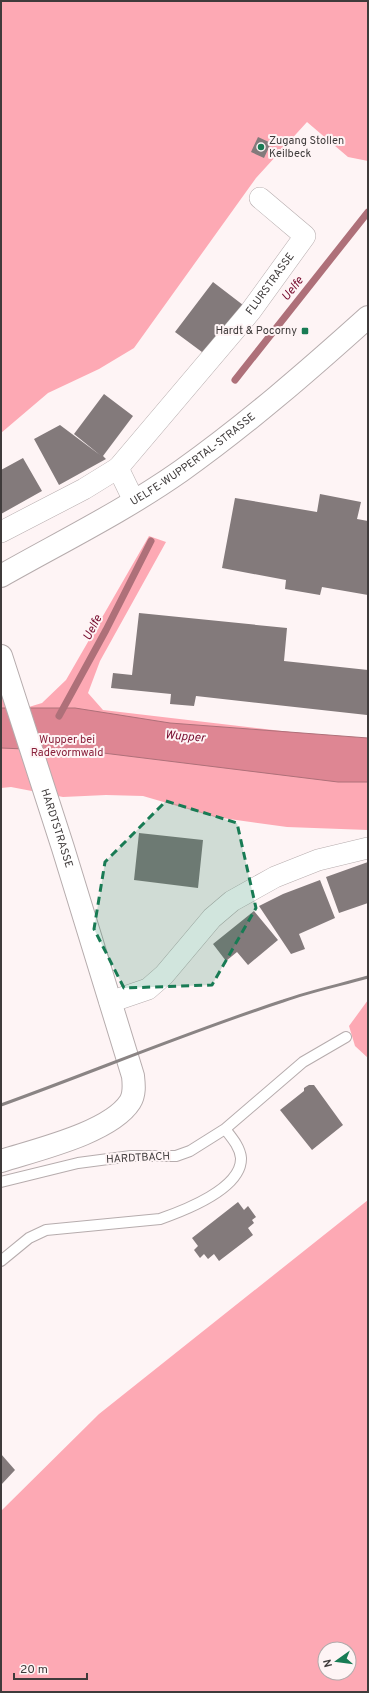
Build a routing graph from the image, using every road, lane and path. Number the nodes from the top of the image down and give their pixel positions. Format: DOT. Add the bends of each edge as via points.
graph roads {
  1 [pos="260,198"];
  2 [pos="368,317"];
  3 [pos="118,468"];
  4 [pos="134,501"];
  5 [pos="1,532"];
  6 [pos="1,576"];
  7 [pos="2,658"];
  8 [pos="368,848"];
  9 [pos="110,1002"];
  10 [pos="346,1037"];
  11 [pos="225,1129"];
  12 [pos="1,1161"];
  13 [pos="1,1182"];
  14 [pos="1,1261"];
  1 -- 3 [label="street, FLURSTRASSE" via="305,236 250,312"];
  2 -- 4 [label="main road, UELFE-WUPPERTAL-STRASSE" via="255,415 180,471"];
  3 -- 4 [label="street"];
  3 -- 5 [label="street, FLURSTRASSE" via="84,489"];
  4 -- 6 [label="main road, UELFE-WUPPERTAL-STRASSE"];
  7 -- 9 [label="main road, HARDTSTRASSE" via="64,848"];
  8 -- 9 [label="street" via="311,863 275,877 232,901 212,918 148,990"];
  9 -- 12 [label="main road, HARDTSTRASSE" via="133,1076 134,1089 130,1101 118,1115 97,1127"];
  10 -- 11 [label="lane, HARDTBACH" via="303,1062"];
  11 -- 13 [label="lane, HARDTBACH" via="190,1151 176,1156 131,1156 78,1163"];
  11 -- 14 [label="lane" via="238,1147 241,1159 238,1172 223,1188 207,1198 160,1219 46,1230 29,1238"];
}
